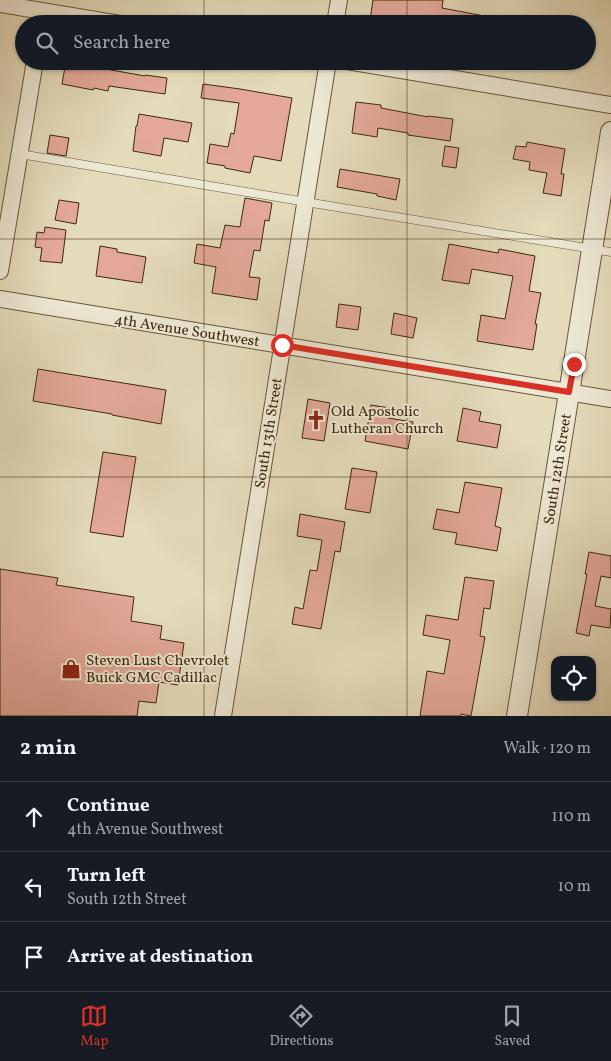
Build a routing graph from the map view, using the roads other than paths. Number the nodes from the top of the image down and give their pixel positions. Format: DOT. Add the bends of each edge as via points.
graph roads {
  1 [pos="339,0"];
  2 [pos="0,4"];
  3 [pos="43,12"];
  4 [pos="62,15"];
  5 [pos="336,15"];
  6 [pos="34,70"];
  7 [pos="327,70"];
  8 [pos="401,70"];
  9 [pos="611,105"];
  10 [pos="611,132"];
  11 [pos="20,154"];
  12 [pos="306,202"];
  13 [pos="602,250"];
  14 [pos="0,271"];
  15 [pos="0,299"];
  16 [pos="282,345"];
  17 [pos="569,392"];
  18 [pos="611,399"];
  19 [pos="223,716"];
  20 [pos="517,716"];
  1 -- 5 [label="street"];
  2 -- 3 [label="street"];
  3 -- 4 [label="street"];
  6 -- 11 [label="street"];
  7 -- 12 [label="street, South 13th Street"];
  8 -- 9 [label="street"];
  10 -- 13 [label="street, South 12th Street"];
  11 -- 12 [label="lane"];
  11 -- 14 [label="street"];
  12 -- 13 [label="lane"];
  12 -- 16 [label="street, South 13th Street"];
  13 -- 17 [label="street, South 12th Street"];
  15 -- 16 [label="street, 4th Avenue Southwest"];
  16 -- 17 [label="street, 4th Avenue Southwest"];
  16 -- 19 [label="street, South 13th Street"];
  17 -- 18 [label="street, 4th Avenue Southwest"];
  17 -- 20 [label="street, South 12th Street"];
}
